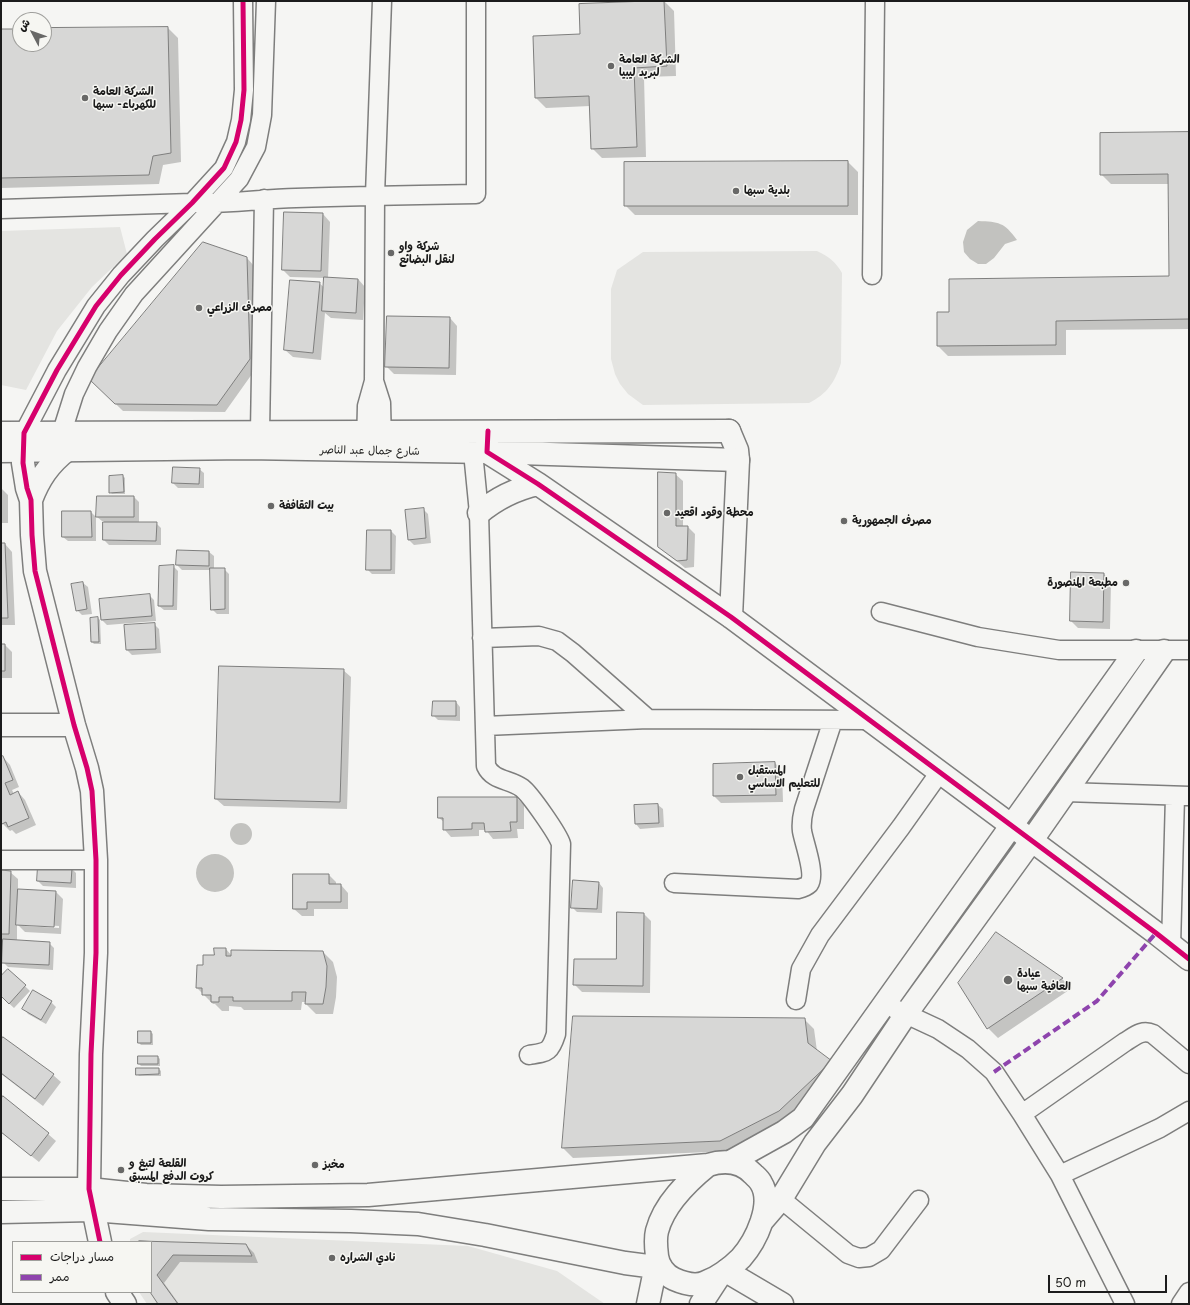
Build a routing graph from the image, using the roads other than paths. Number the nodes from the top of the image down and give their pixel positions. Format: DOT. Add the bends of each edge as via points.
graph roads {
  1 [pos="243,1"];
  2 [pos="266,1"];
  3 [pos="382,1"];
  4 [pos="476,1"];
  5 [pos="875,1"];
  6 [pos="375,195"];
  7 [pos="264,199"];
  8 [pos="192,203"];
  9 [pos="218,204"];
  10 [pos="1,209"];
  11 [pos="872,275"];
  12 [pos="488,431"];
  13 [pos="260,432"];
  14 [pos="1,433"];
  15 [pos="24,441"];
  16 [pos="64,441"];
  17 [pos="374,441"];
  18 [pos="1,451"];
  19 [pos="480,452"];
  20 [pos="738,460"];
  21 [pos="538,484"];
  22 [pos="31,500"];
  23 [pos="479,513"];
  24 [pos="881,612"];
  25 [pos="731,617"];
  26 [pos="482,638"];
  27 [pos="1189,650"];
  28 [pos="1136,651"];
  29 [pos="1164,651"];
  30 [pos="648,719"];
  31 [pos="833,720"];
  32 [pos="869,720"];
  33 [pos="1,725"];
  34 [pos="74,725"];
  35 [pos="485,726"];
  36 [pos="940,772"];
  37 [pos="1066,792"];
  38 [pos="1182,796"];
  39 [pos="1012,826"];
  40 [pos="1032,840"];
  41 [pos="1,860"];
  42 [pos="96,860"];
  43 [pos="674,883"];
  44 [pos="1171,946"];
  45 [pos="1189,959"];
  46 [pos="796,1000"];
  47 [pos="884,1005"];
  48 [pos="906,1014"];
  49 [pos="529,1055"];
  50 [pos="1189,1064"];
  51 [pos="1189,1111"];
  52 [pos="1022,1114"];
  53 [pos="730,1162"];
  54 [pos="708,1165"];
  55 [pos="1060,1175"];
  56 [pos="1,1189"];
  57 [pos="91,1199"];
  58 [pos="781,1199"];
  59 [pos="919,1200"];
  60 [pos="1,1212"];
  61 [pos="762,1221"];
  62 [pos="100,1241"];
  63 [pos="659,1265"];
  64 [pos="723,1273"];
  65 [pos="1189,1292"];
  66 [pos="118,1293"];
  67 [pos="778,1303"];
  68 [pos="126,1304"];
  69 [pos="648,1304"];
  70 [pos="701,1304"];
  71 [pos="1125,1304"];
  72 [pos="1181,1304"];
  1 -- 8 [label="street" via="244,90 236,142 224,168"];
  2 -- 9 [label="street" via="262,115 256,147 239,179"];
  3 -- 6 [label="street"];
  4 -- 6 [label="street" via="476,194"];
  5 -- 11 [label="street"];
  6 -- 7 [label="street"];
  6 -- 17 [label="street" via="374,381 381,403"];
  7 -- 9 [label="street"];
  7 -- 13 [label="street"];
  8 -- 9 [label="street"];
  8 -- 10 [label="street"];
  8 -- 15 [label="street" via="121,275 96,306 57,370"];
  9 -- 16 [label="street" via="134,294 108,331 74,394"];
  12 -- 17 [label="main road, شارع جمال عبد الناصر"];
  12 -- 19 [label="main road"];
  12 -- 20 [label="main road, شارع جمال عبد الناصر" via="729,431 737,450"];
  13 -- 16 [label="main road, شارع جمال عبد الناصر"];
  13 -- 17 [label="main road, شارع جمال عبد الناصر"];
  14 -- 15 [label="main road, شارع جمال عبد الناصر"];
  15 -- 16 [label="main road, شارع جمال عبد الناصر"];
  15 -- 18 [label="main road, شارع جمال عبد الناصر"];
  15 -- 22 [label="main road" via="25,475"];
  16 -- 17 [label="main road, شارع جمال عبد الناصر" via="247,448"];
  16 -- 22 [label="main road" via="55,460 37,485"];
  17 -- 19 [label="main road, شارع جمال عبد الناصر"];
  19 -- 20 [label="main road, شارع جمال عبد الناصر"];
  19 -- 21 [label="main road"];
  19 -- 23 [label="street"];
  20 -- 25 [label="main road"];
  21 -- 23 [label="main road" via="501,497"];
  21 -- 25 [label="main road"];
  22 -- 34 [label="main road" via="35,571"];
  23 -- 26 [label="street"];
  24 -- 28 [label="street" via="978,637 1017,644 1059,650"];
  25 -- 32 [label="main road"];
  26 -- 30 [label="street" via="539,636 557,641"];
  26 -- 35 [label="street"];
  27 -- 29 [label="street"];
  28 -- 29 [label="street"];
  28 -- 39 [label="main road"];
  29 -- 37 [label="main road"];
  30 -- 31 [label="street"];
  30 -- 35 [label="street"];
  31 -- 32 [label="street"];
  31 -- 43 [label="street" via="801,820 811,871 809,883 804,888"];
  32 -- 36 [label="main road"];
  33 -- 34 [label="main road"];
  34 -- 42 [label="main road" via="92,790"];
  35 -- 49 [label="street" via="488,771 493,776 522,788 556,832 561,844 556,1034 550,1050"];
  36 -- 39 [label="main road"];
  36 -- 46 [label="street" via="820,935 801,969"];
  37 -- 38 [label="street"];
  37 -- 40 [label="main road"];
  38 -- 44 [label="street"];
  39 -- 40 [label="main road"];
  39 -- 47 [label="main road"];
  40 -- 44 [label="main road"];
  40 -- 48 [label="main road"];
  41 -- 42 [label="street"];
  42 -- 57 [label="main road" via="96,953 91,1054"];
  44 -- 45 [label="main road"];
  47 -- 48 [label="street"];
  47 -- 53 [label="main road" via="803,1118 779,1135"];
  48 -- 52 [label="street" via="938,1029 968,1049 994,1072"];
  48 -- 58 [label="main road" via="852,1095 815,1143"];
  50 -- 52 [label="street" via="1153,1034 1141,1032"];
  51 -- 55 [label="street" via="1160,1128"];
  52 -- 55 [label="street"];
  53 -- 54 [label="main road"];
  53 -- 61 [label="main road" via="748,1169 761,1183 766,1202"];
  54 -- 57 [label="main road" via="368,1195 146,1195"];
  54 -- 63 [label="main road" via="690,1180 663,1216 656,1232"];
  55 -- 71 [label="street"];
  56 -- 57 [label="main road"];
  57 -- 60 [label="main road"];
  57 -- 62 [label="main road"];
  57 -- 63 [label="main road" via="209,1219 418,1224 625,1263"];
  58 -- 59 [label="street" via="848,1254 859,1258 869,1257 881,1250"];
  58 -- 61 [label="main road"];
  61 -- 64 [label="main road" via="742,1257"];
  63 -- 64 [label="main road" via="672,1278 688,1284 705,1283"];
  63 -- 69 [label="main road" via="654,1275"];
  64 -- 67 [label="main road"];
  64 -- 70 [label="main road"];
  65 -- 72 [label="street"];
  66 -- 68 [label="main road"];
}
